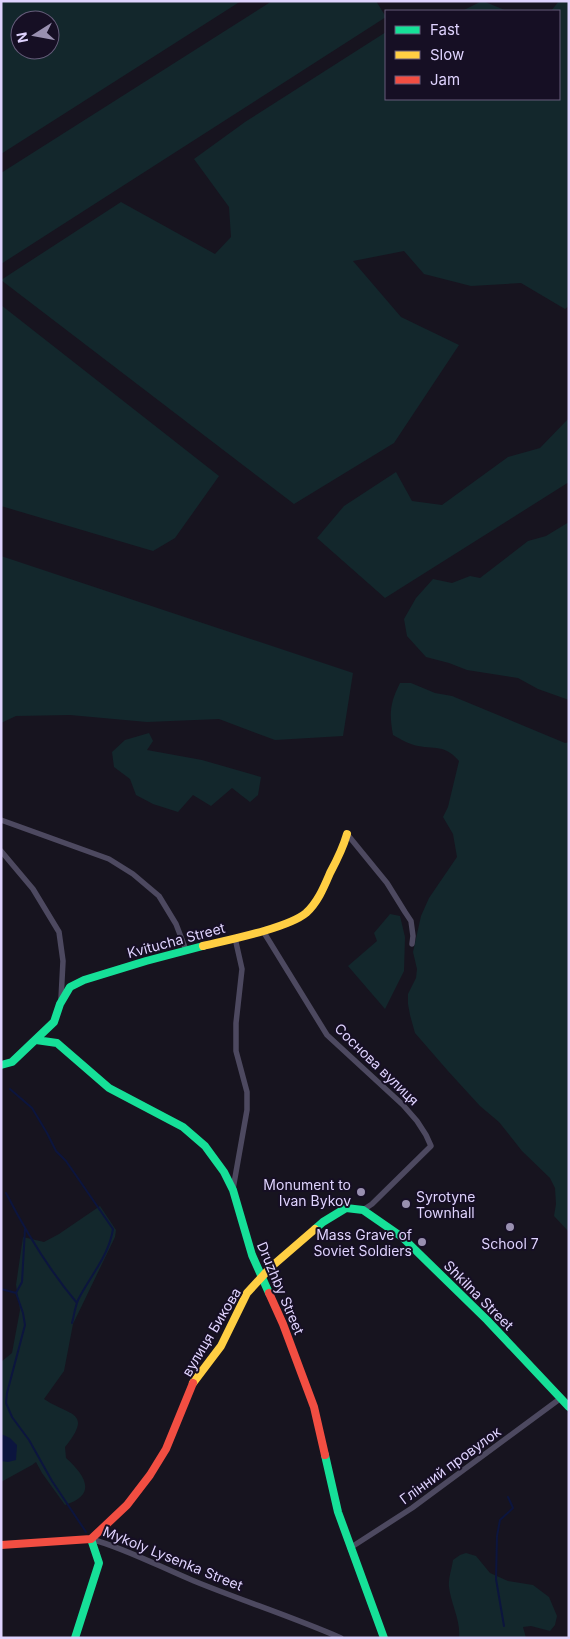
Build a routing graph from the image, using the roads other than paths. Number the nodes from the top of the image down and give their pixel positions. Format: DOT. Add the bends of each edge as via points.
graph roads {
  1 [pos="1,820"];
  2 [pos="347,834"];
  3 [pos="1,851"];
  4 [pos="263,931"];
  5 [pos="235,938"];
  6 [pos="412,944"];
  7 [pos="186,950"];
  8 [pos="61,1002"];
  9 [pos="36,1040"];
  10 [pos="1,1066"];
  11 [pos="233,1190"];
  12 [pos="363,1210"];
  13 [pos="263,1277"];
  14 [pos="561,1398"];
  15 [pos="569,1407"];
  16 [pos="91,1539"];
  17 [pos="1,1545"];
  18 [pos="350,1548"];
  19 [pos="75,1638"];
  20 [pos="342,1638"];
  21 [pos="384,1638"];
  1 -- 7 [label="street" via="109,859 133,874 159,896 176,924"];
  2 -- 4 [label="street, Kvitucha Street" via="313,906 299,918"];
  2 -- 6 [label="street" via="387,883 405,912 410,921"];
  3 -- 8 [label="street" via="33,888 59,932 63,961"];
  4 -- 5 [label="street, Kvitucha Street"];
  4 -- 12 [label="street, Соснова вулиця" via="327,1035 403,1105 431,1146"];
  5 -- 7 [label="street, Kvitucha Street"];
  5 -- 11 [label="street" via="242,969 236,1051 247,1092"];
  7 -- 8 [label="street, Kvitucha Street" via="84,980 70,987"];
  8 -- 9 [label="street, Kvitucha Street" via="54,1022"];
  9 -- 10 [label="street, Kvitucha Street" via="12,1062"];
  9 -- 11 [label="street, Druzhby Street" via="57,1043 109,1088 183,1127 205,1146"];
  11 -- 13 [label="street, Druzhby Street" via="252,1255"];
  12 -- 13 [label="street, вулиця Бикова" via="346,1208 323,1222"];
  12 -- 14 [label="street, Shkilna Street" via="402,1237"];
  13 -- 16 [label="street, вулиця Бикова" via="247,1293 221,1346 197,1376 166,1449 150,1475 127,1505"];
  13 -- 18 [label="street, Druzhby Street" via="314,1406 338,1512"];
  14 -- 15 [label="street, Shkilna Street"];
  14 -- 18 [label="street, Глінний провулок" via="412,1508"];
  16 -- 17 [label="street"];
  16 -- 19 [label="street, Mykoly Lysenka Street" via="99,1562"];
  16 -- 20 [label="street, Mykoly Lysenka Street"];
  18 -- 21 [label="street, Druzhby Street"];
}
